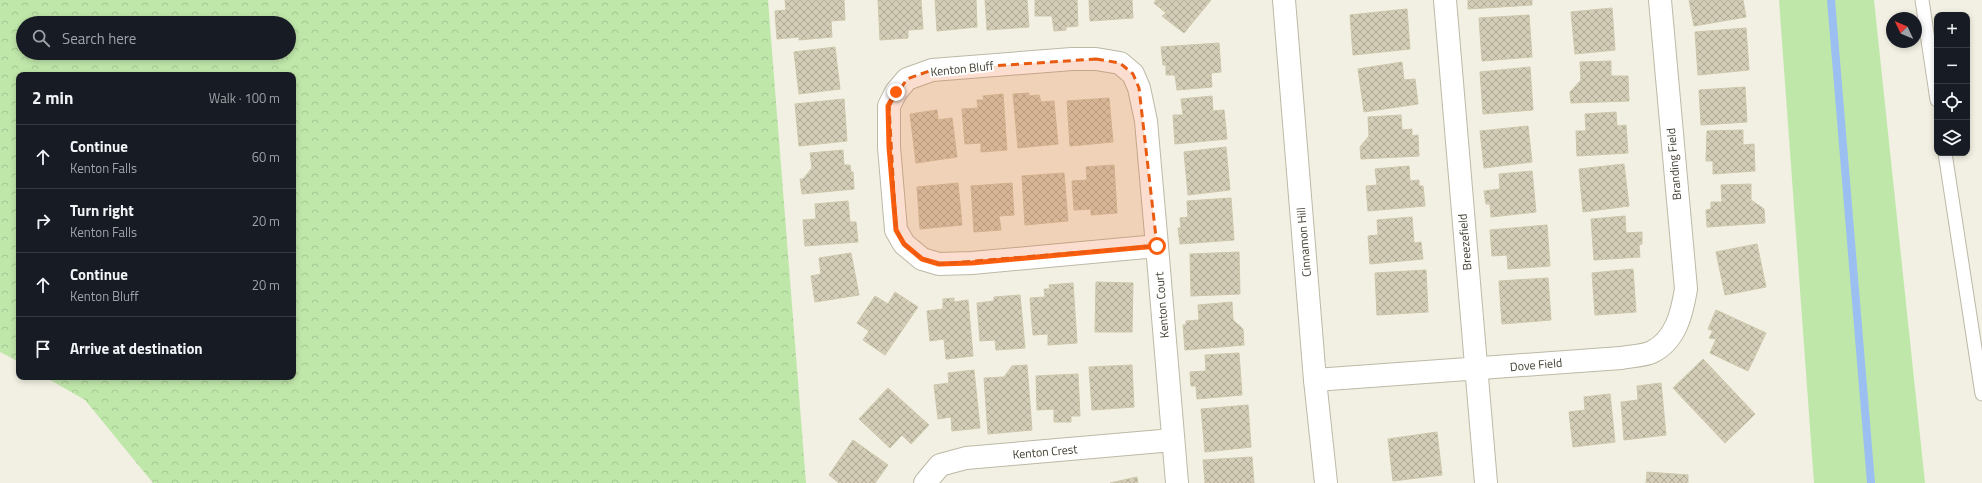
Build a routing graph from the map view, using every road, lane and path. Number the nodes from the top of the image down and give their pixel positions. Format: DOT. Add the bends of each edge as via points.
graph roads {
  1 [pos="1284,0"];
  2 [pos="1445,0"];
  3 [pos="1660,0"];
  4 [pos="1922,0"];
  5 [pos="1120,63"];
  6 [pos="1935,84"];
  7 [pos="1945,156"];
  8 [pos="1157,246"];
  9 [pos="1676,326"];
  10 [pos="1476,370"];
  11 [pos="1315,380"];
  12 [pos="1982,394"];
  13 [pos="1173,440"];
  14 [pos="924,483"];
  15 [pos="1177,483"];
  16 [pos="1326,483"];
  17 [pos="1486,483"];
  1 -- 11 [label="street, Cinnamon Hill"];
  2 -- 10 [label="street, Breezefield"];
  3 -- 9 [label="street, Branding Field" via="1686,289 1683,310"];
  4 -- 6 [label="lane"];
  5 -- 8 [label="street, Kenton Court" via="1133,74 1139,88 1146,121"];
  5 -- 8 [label="street, Kenton Bluff" via="1072,58 932,70 907,79 888,106 896,230 904,244 922,259 939,264"];
  7 -- 12 [label="lane"];
  8 -- 13 [label="street, Kenton Court"];
  9 -- 10 [label="street, Dove Field" via="1669,339 1652,352 1621,358"];
  10 -- 11 [label="street, Dove Field"];
  10 -- 17 [label="street, Breezefield"];
  11 -- 16 [label="street, Cinnamon Hill"];
  13 -- 14 [label="street, Kenton Crest" via="966,458 940,465"];
  13 -- 15 [label="street, Kenton Court"];
}
